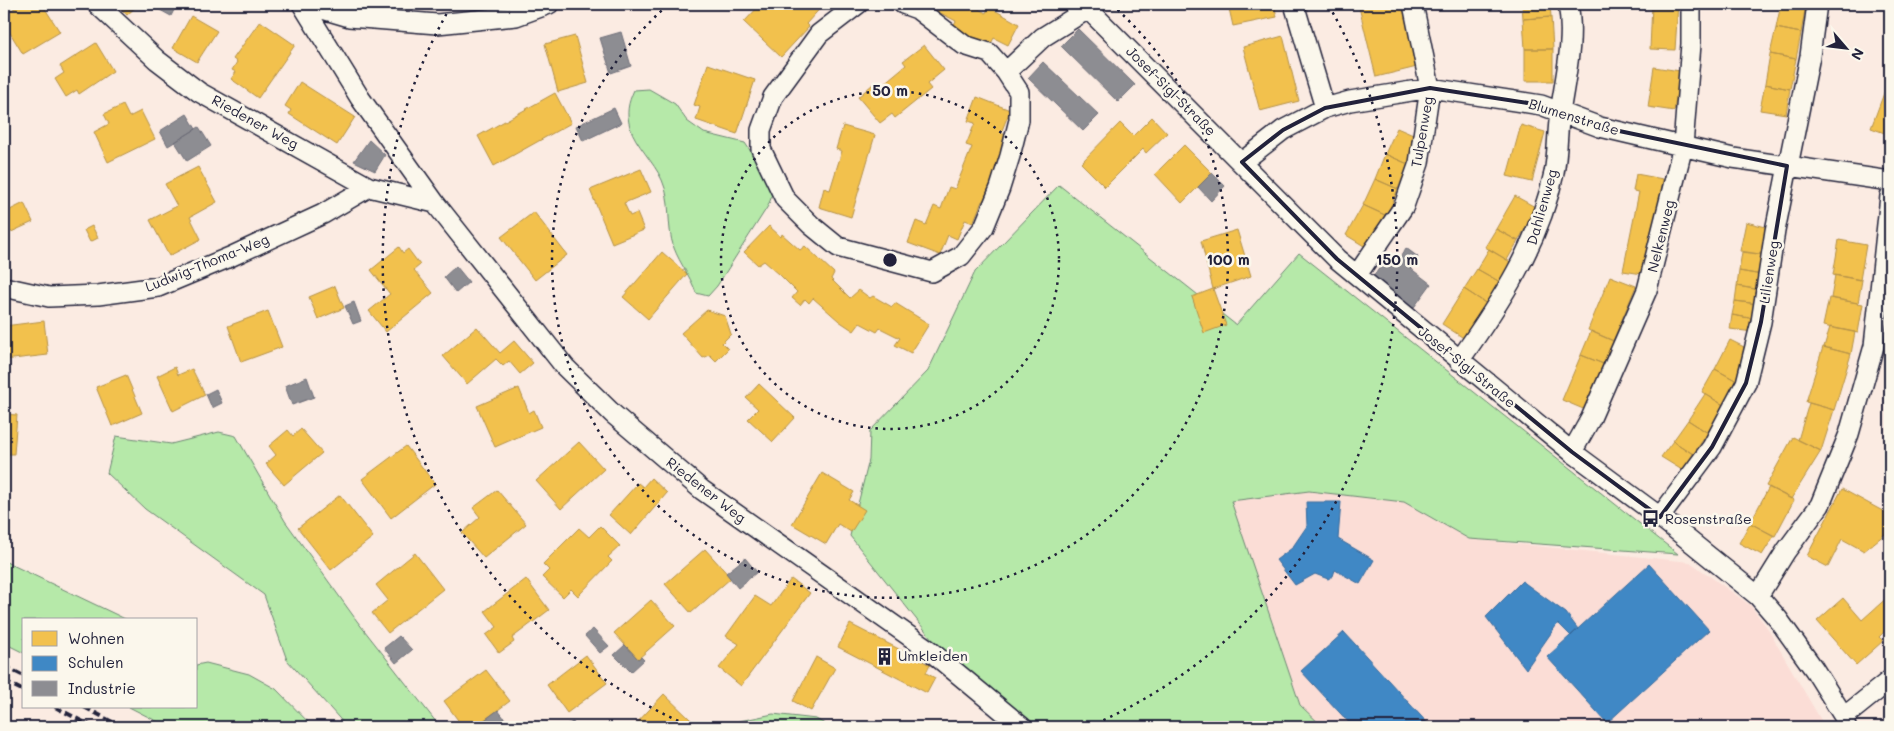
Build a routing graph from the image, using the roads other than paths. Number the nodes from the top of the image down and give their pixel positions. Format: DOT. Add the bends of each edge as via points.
graph roads {
  1 [pos="97,4"];
  2 [pos="304,4"];
  3 [pos="548,4"];
  4 [pos="858,4"];
  5 [pos="903,4"];
  6 [pos="1412,4"];
  7 [pos="1568,4"];
  8 [pos="1691,4"];
  9 [pos="1817,4"];
  10 [pos="1089,5"];
  11 [pos="1294,5"];
  12 [pos="1006,72"];
  13 [pos="1430,88"];
  14 [pos="1325,108"];
  15 [pos="1560,112"];
  16 [pos="1683,146"];
  17 [pos="1242,162"];
  18 [pos="1788,166"];
  19 [pos="1890,181"];
  20 [pos="369,187"];
  21 [pos="1890,196"];
  22 [pos="435,203"];
  23 [pos="1357,275"];
  24 [pos="4,287"];
  25 [pos="1459,360"];
  26 [pos="1572,452"];
  27 [pos="1660,517"];
  28 [pos="1758,596"];
  29 [pos="1890,680"];
  30 [pos="1845,722"];
  31 [pos="1022,727"];
  1 -- 20 [label="street, Riedener Weg" via="157,60 199,92"];
  2 -- 3 [label="street" via="349,17 437,24 516,16"];
  2 -- 22 [label="street, Riedener Weg" via="360,98"];
  4 -- 12 [label="street" via="819,34 773,97 761,130 761,149 785,199 838,247 932,272 960,256 984,227 1010,156 1019,120 1019,92"];
  5 -- 12 [label="street" via="916,9 964,45 989,52"];
  6 -- 13 [label="street, Tulpenweg"];
  7 -- 15 [label="street, Dahlienweg" via="1568,74"];
  8 -- 16 [label="street, Nelkenweg"];
  9 -- 18 [label="street, Lilienweg"];
  10 -- 12 [label="street" via="1043,38"];
  10 -- 17 [label="street, Josef-Sigl-Straße"];
  11 -- 14 [label="street"];
  13 -- 14 [label="street, Blumenstraße"];
  13 -- 15 [label="street, Blumenstraße" via="1541,105"];
  13 -- 23 [label="street, Tulpenweg" via="1419,163 1404,206"];
  14 -- 17 [label="street, Blumenstraße" via="1283,130"];
  15 -- 16 [label="street, Blumenstraße" via="1600,127"];
  15 -- 25 [label="street, Dahlienweg" via="1554,173 1529,251 1494,311"];
  16 -- 18 [label="street, Blumenstraße"];
  16 -- 26 [label="street, Nelkenweg" via="1647,290 1591,418"];
  17 -- 23 [label="street, Josef-Sigl-Straße" via="1337,259"];
  18 -- 19 [label="street, Blumenstraße"];
  18 -- 27 [label="street, Lilienweg" via="1761,322 1746,383 1712,448"];
  20 -- 22 [label="street, Riedener Weg"];
  20 -- 24 [label="street, Ludwig-Thoma-Weg" via="322,214 158,286 98,295 49,297"];
  21 -- 28 [label="street" via="1874,346 1850,434 1820,505"];
  22 -- 31 [label="street, Riedener Weg" via="565,367 613,414 702,490 929,650"];
  23 -- 25 [label="street, Josef-Sigl-Straße"];
  25 -- 26 [label="street, Josef-Sigl-Straße"];
  26 -- 27 [label="street, Josef-Sigl-Straße"];
  27 -- 28 [label="street, Josef-Sigl-Straße"];
  28 -- 30 [label="street, Josef-Sigl-Straße" via="1814,669"];
  29 -- 30 [label="street"];
}
